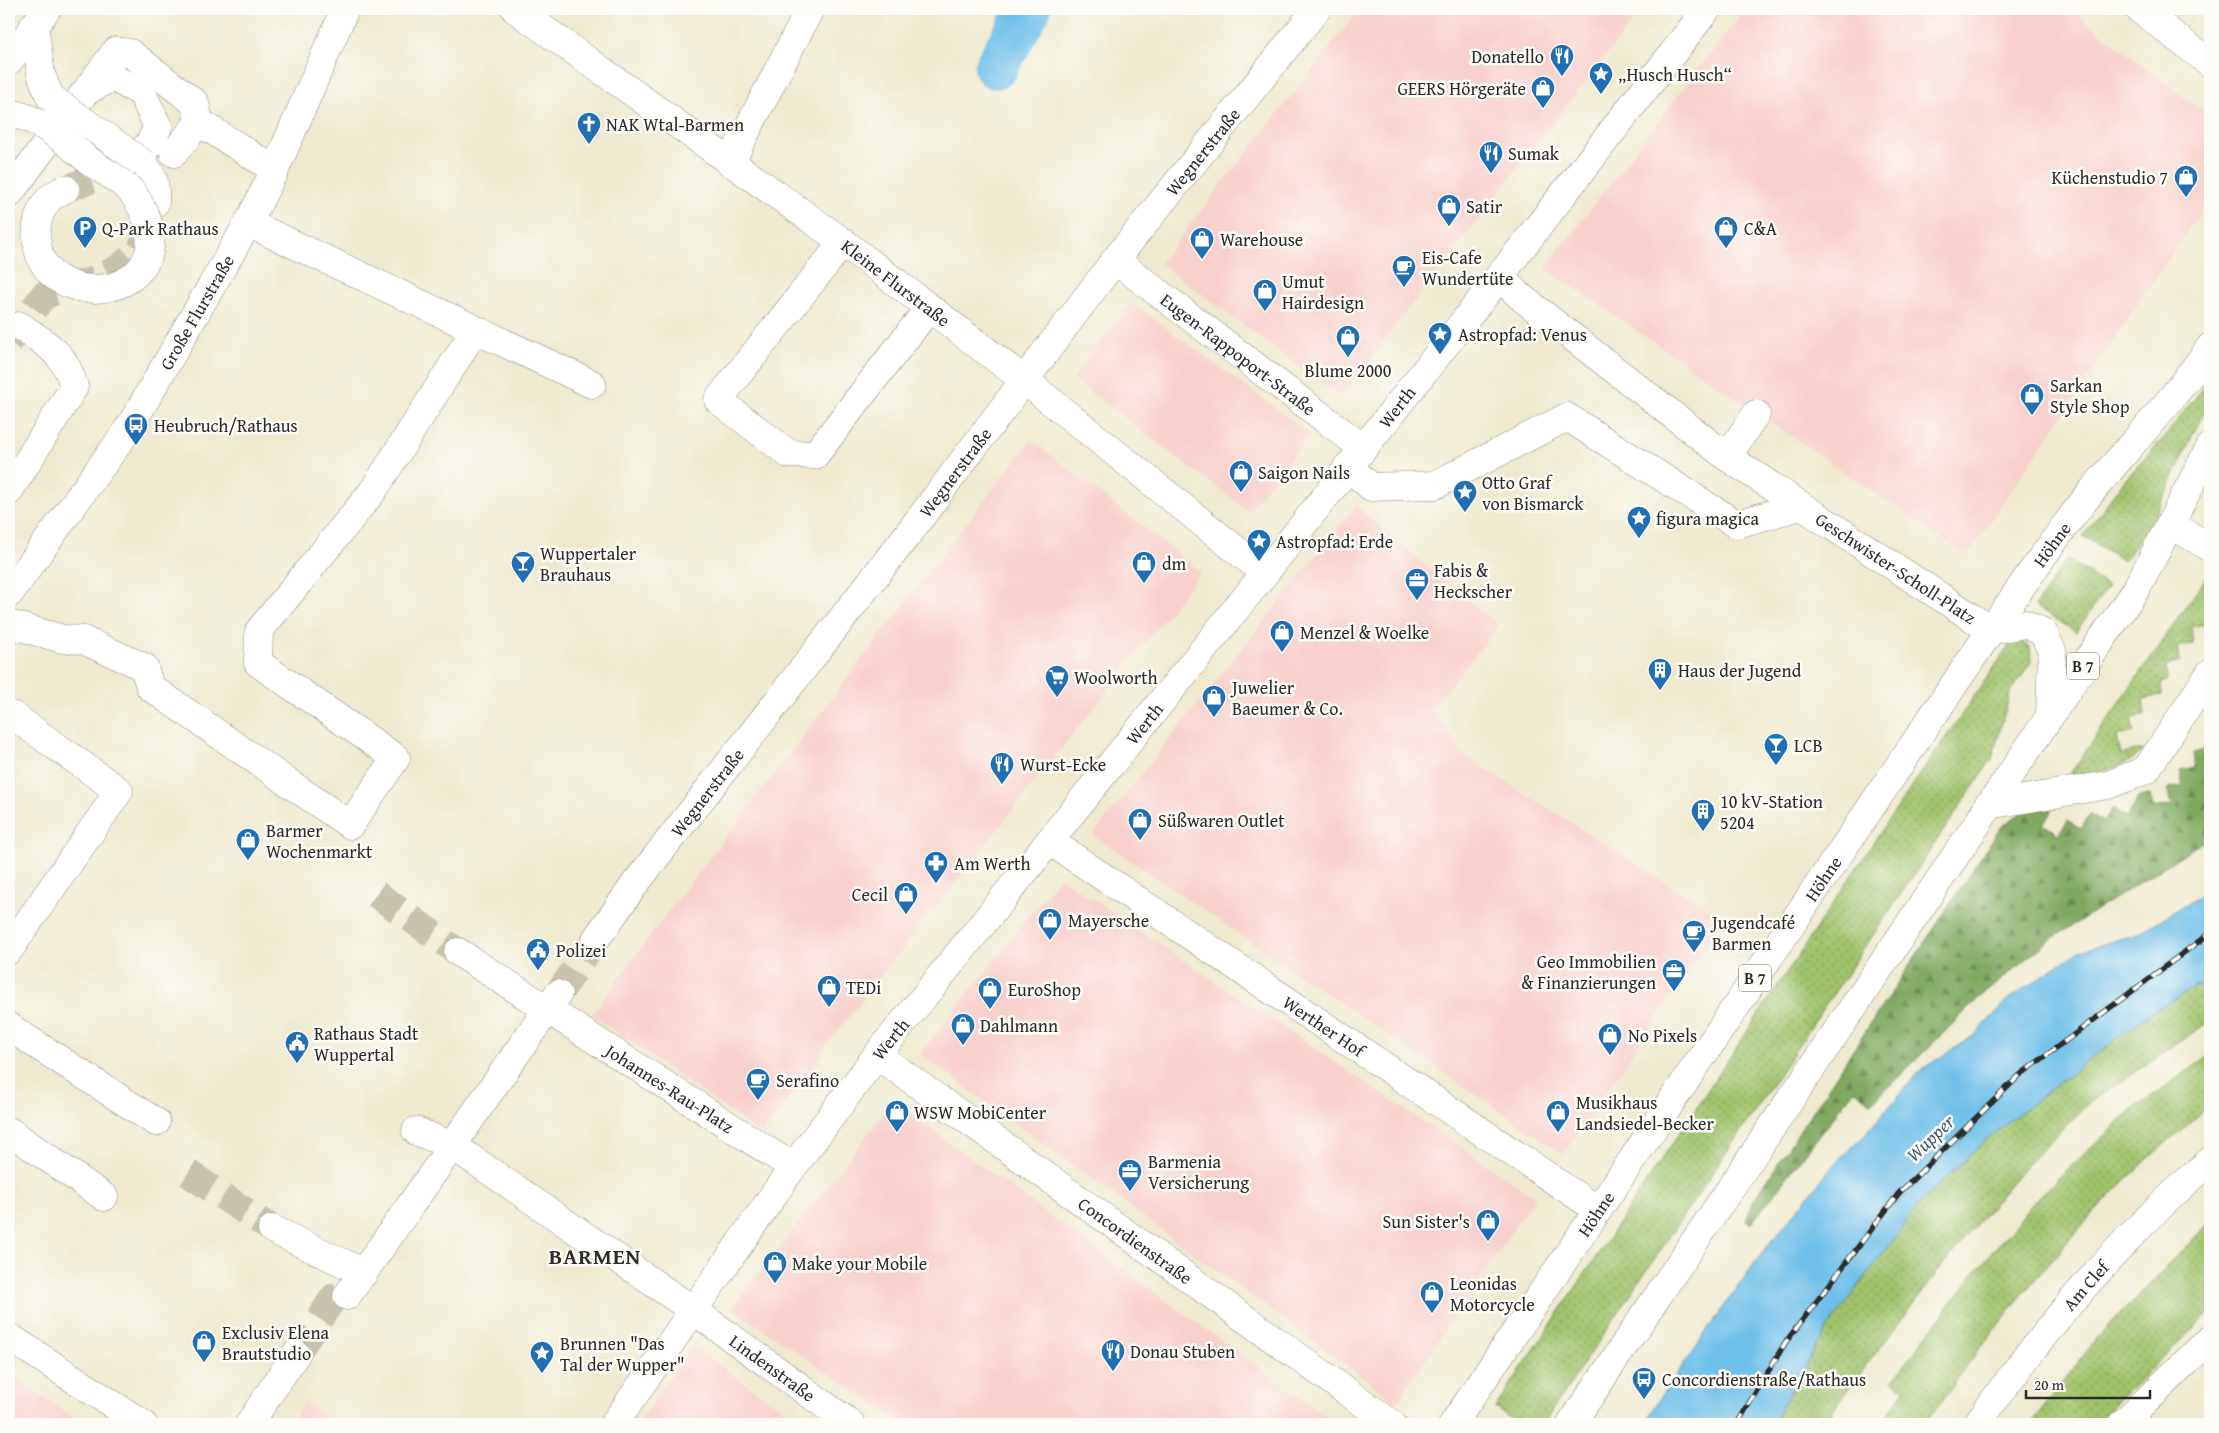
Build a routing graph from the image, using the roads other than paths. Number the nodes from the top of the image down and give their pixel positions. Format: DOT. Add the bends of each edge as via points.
graph roads {
  1 [pos="345,9"];
  2 [pos="515,9"];
  3 [pos="810,9"];
  4 [pos="1317,9"];
  5 [pos="1707,9"];
  6 [pos="2139,9"];
  7 [pos="40,17"];
  8 [pos="9,61"];
  9 [pos="2210,63"];
  10 [pos="85,92"];
  11 [pos="9,112"];
  12 [pos="199,122"];
  13 [pos="174,153"];
  14 [pos="730,164"];
  15 [pos="275,170"];
  16 [pos="112,172"];
  17 [pos="65,189"];
  18 [pos="9,194"];
  19 [pos="155,203"];
  20 [pos="248,223"];
  21 [pos="843,242"];
  22 [pos="1115,260"];
  23 [pos="1499,277"];
  24 [pos="929,308"];
  25 [pos="20,326"];
  26 [pos="475,330"];
  27 [pos="2210,347"];
  28 [pos="1023,379"];
  29 [pos="592,384"];
  30 [pos="1756,414"];
  31 [pos="2210,447"];
  32 [pos="1355,457"];
  33 [pos="1727,457"];
  34 [pos="9,491"];
  35 [pos="1801,506"];
  36 [pos="2171,524"];
  37 [pos="2210,548"];
  38 [pos="1265,573"];
  39 [pos="11,585"];
  40 [pos="9,624"];
  41 [pos="1992,630"];
  42 [pos="2210,673"];
  43 [pos="12,715"];
  44 [pos="2050,715"];
  45 [pos="1988,805"];
  46 [pos="1051,842"];
  47 [pos="596,939"];
  48 [pos="9,950"];
  49 [pos="458,952"];
  50 [pos="558,994"];
  51 [pos="9,1027"];
  52 [pos="877,1056"];
  53 [pos="156,1122"];
  54 [pos="9,1131"];
  55 [pos="416,1131"];
  56 [pos="453,1146"];
  57 [pos="2210,1161"];
  58 [pos="793,1167"];
  59 [pos="104,1198"];
  60 [pos="1598,1210"];
  61 [pos="272,1229"];
  62 [pos="364,1273"];
  63 [pos="347,1296"];
  64 [pos="693,1310"];
  65 [pos="9,1337"];
  66 [pos="2210,1339"];
  67 [pos="296,1354"];
  68 [pos="143,1424"];
  69 [pos="249,1424"];
  70 [pos="614,1424"];
  71 [pos="851,1424"];
  72 [pos="1392,1424"];
  73 [pos="1453,1424"];
  74 [pos="1572,1424"];
  75 [pos="1977,1424"];
  76 [pos="2122,1424"];
  1 -- 15 [label="street, Große Flurstraße"];
  2 -- 14 [label="street, Kleine Flurstraße"];
  3 -- 14 [label="street"];
  4 -- 22 [label="street, Wegnerstraße"];
  5 -- 23 [label="street, Werth"];
  6 -- 9 [label="street"];
  7 -- 8 [label="street"];
  7 -- 19 [label="street, bridge" via="41,74 50,98 144,164 154,176"];
  10 -- 12 [label="street" via="116,51 130,53 196,103"];
  10 -- 16 [label="street" via="112,77 142,93 158,127 148,146"];
  10 -- 18 [label="street"];
  11 -- 17 [label="street, bridge" via="35,121 130,190 149,226 148,258 120,286 86,290 72,285 53,276 42,258 36,238 37,222 50,198"];
  12 -- 13 [label="street"];
  12 -- 15 [label="street"];
  14 -- 21 [label="street, Kleine Flurstraße"];
  15 -- 20 [label="street, Große Flurstraße"];
  20 -- 26 [label="street"];
  20 -- 39 [label="street, Große Flurstraße" via="129,428"];
  21 -- 24 [label="street, Kleine Flurstraße"];
  21 -- 24 [label="street" via="718,400 789,454 815,455"];
  22 -- 28 [label="street, Wegnerstraße"];
  22 -- 32 [label="street, Eugen-Rappoport-Straße"];
  23 -- 32 [label="street, Werth"];
  23 -- 33 [label="street, Geschwister-Scholl-Platz"];
  24 -- 28 [label="street, Kleine Flurstraße"];
  25 -- 34 [label="street" via="52,346 70,369 74,387"];
  26 -- 29 [label="street"];
  26 -- 40 [label="street" via="373,492 258,631 258,662 396,758 350,825 150,687 144,667 84,640 63,639"];
  27 -- 41 [label="street, Höhne / B 7" via="2168,404 2065,526"];
  28 -- 38 [label="street, Kleine Flurstraße"];
  28 -- 47 [label="street, Wegnerstraße" via="908,534 634,884"];
  30 -- 33 [label="street"];
  31 -- 36 [label="street, B 7"];
  32 -- 35 [label="street, Geschwister-Scholl-Platz" via="1371,487 1434,485 1567,417 1736,524"];
  32 -- 38 [label="street, Werth"];
  33 -- 35 [label="street, Geschwister-Scholl-Platz"];
  35 -- 41 [label="street, Geschwister-Scholl-Platz"];
  36 -- 37 [label="street"];
  36 -- 44 [label="street, B 7" via="2138,586"];
  38 -- 46 [label="street, Werth"];
  41 -- 44 [label="street" via="2025,624 2043,632 2052,651"];
  41 -- 60 [label="street, Höhne / B 7"];
  42 -- 45 [label="street" via="2146,770 2108,785"];
  43 -- 48 [label="street" via="119,791"];
  44 -- 45 [label="street, B 7"];
  45 -- 74 [label="street, B 7"];
  46 -- 52 [label="street, Werth"];
  46 -- 60 [label="street, Werther Hof"];
  49 -- 58 [label="street, Johannes-Rau-Platz"];
  50 -- 56 [label="street"];
  51 -- 53 [label="street"];
  52 -- 58 [label="street, Werth"];
  52 -- 72 [label="street, Concordienstraße"];
  54 -- 59 [label="street"];
  55 -- 56 [label="street"];
  56 -- 62 [label="street"];
  56 -- 64 [label="street"];
  57 -- 75 [label="street, Am Clef" via="2096,1273 2020,1364"];
  58 -- 64 [label="street, Werth"];
  60 -- 73 [label="street, Höhne / B 7"];
  61 -- 62 [label="street"];
  62 -- 63 [label="street"];
  64 -- 70 [label="street, Werth"];
  64 -- 71 [label="street, Lindenstraße"];
  65 -- 68 [label="street"];
  66 -- 76 [label="street"];
  67 -- 69 [label="street"];
}
